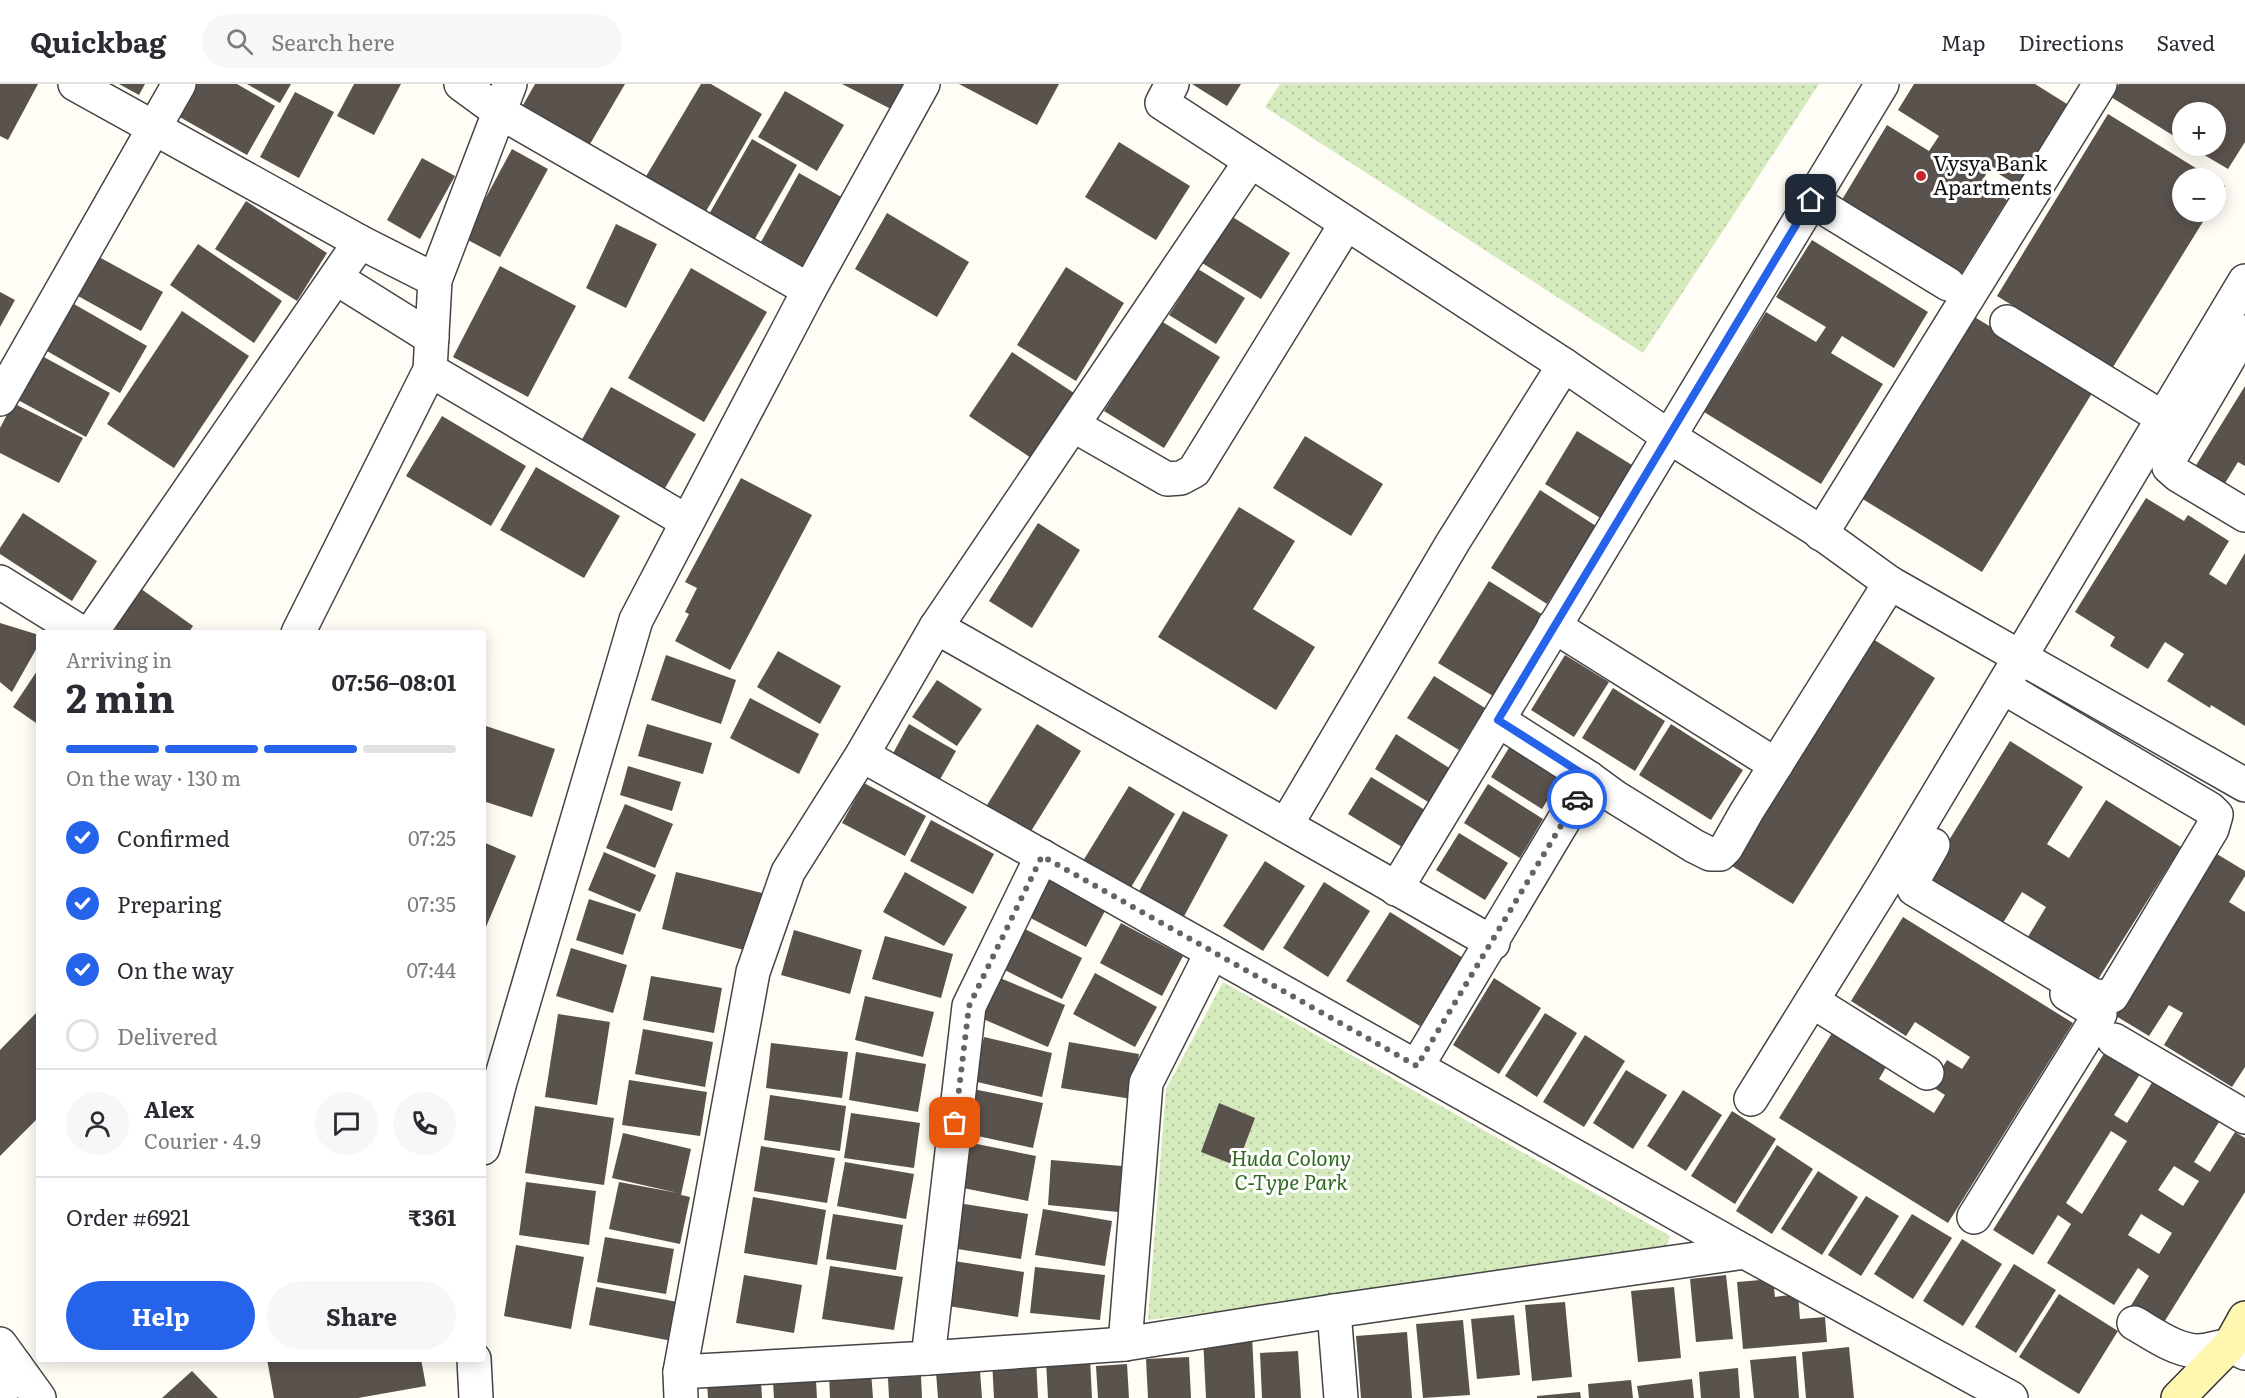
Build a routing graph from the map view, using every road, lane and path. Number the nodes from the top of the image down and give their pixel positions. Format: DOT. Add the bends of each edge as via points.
graph roads {
  1 [pos="75,84"];
  2 [pos="179,84"];
  3 [pos="461,84"];
  4 [pos="923,84"];
  5 [pos="1882,84"];
  6 [pos="2100,84"];
  7 [pos="1167,93"];
  8 [pos="504,98"];
  9 [pos="154,128"];
  10 [pos="1250,162"];
  11 [pos="1811,200"];
  12 [pos="1346,224"];
  13 [pos="360,242"];
  14 [pos="336,278"];
  15 [pos="435,280"];
  16 [pos="2245,281"];
  17 [pos="1948,284"];
  18 [pos="809,290"];
  19 [pos="2007,322"];
  20 [pos="432,338"];
  21 [pos="2228,342"];
  22 [pos="1564,365"];
  23 [pos="430,370"];
  24 [pos="0,399"];
  25 [pos="2163,418"];
  26 [pos="1073,425"];
  27 [pos="1668,436"];
  28 [pos="2245,515"];
  29 [pos="686,521"];
  30 [pos="1821,534"];
  31 [pos="0,582"];
  32 [pos="1890,583"];
  33 [pos="1554,626"];
  34 [pos="936,627"];
  35 [pos="77,630"];
  36 [pos="93,630"];
  37 [pos="300,630"];
  38 [pos="2020,658"];
  39 [pos="2012,692"];
  40 [pos="1498,720"];
  41 [pos="862,755"];
  42 [pos="1776,765"];
  43 [pos="1589,778"];
  44 [pos="2245,785"];
  45 [pos="1286,825"];
  46 [pos="1042,856"];
  47 [pos="1886,883"];
  48 [pos="1396,889"];
  49 [pos="1493,943"];
  50 [pos="1212,952"];
  51 [pos="1812,1001"];
  52 [pos="2115,1040"];
  53 [pos="1417,1066"];
  54 [pos="1927,1073"];
  55 [pos="490,1094"];
  56 [pos="1752,1099"];
  57 [pos="2245,1117"];
  58 [pos="486,1125"];
  59 [pos="1974,1217"];
  60 [pos="1745,1252"];
  61 [pos="1334,1311"];
  62 [pos="2134,1323"];
  63 [pos="2240,1339"];
  64 [pos="1125,1344"];
  65 [pos="8,1355"];
  66 [pos="928,1358"];
  67 [pos="474,1362"];
  68 [pos="681,1385"];
  69 [pos="0,1395"];
  70 [pos="39,1398"];
  71 [pos="476,1398"];
  72 [pos="1341,1398"];
  73 [pos="2010,1398"];
  74 [pos="2178,1398"];
  1 -- 9 [label="street"];
  2 -- 9 [label="street"];
  3 -- 8 [label="street"];
  4 -- 18 [label="street"];
  5 -- 11 [label="street"];
  6 -- 30 [label="street"];
  7 -- 10 [label="street"];
  8 -- 15 [label="street"];
  8 -- 18 [label="street"];
  9 -- 13 [label="street"];
  9 -- 24 [label="street"];
  10 -- 12 [label="street"];
  10 -- 26 [label="street"];
  11 -- 17 [label="street"];
  11 -- 27 [label="street"];
  12 -- 22 [label="street"];
  12 -- 26 [label="street" via="1194,471 1181,478 1167,479"];
  13 -- 14 [label="street"];
  13 -- 15 [label="street"];
  14 -- 20 [label="street"];
  14 -- 36 [label="street"];
  15 -- 20 [label="street"];
  16 -- 21 [label="street"];
  18 -- 29 [label="street"];
  19 -- 25 [label="street"];
  20 -- 23 [label="street"];
  21 -- 25 [label="street"];
  21 -- 28 [label="street" via="2169,467"];
  22 -- 27 [label="street"];
  22 -- 45 [label="street" via="1453,542"];
  23 -- 29 [label="street"];
  23 -- 37 [label="street"];
  25 -- 38 [label="street"];
  26 -- 34 [label="street"];
  27 -- 30 [label="street"];
  27 -- 33 [label="street"];
  29 -- 55 [label="street" via="636,620"];
  30 -- 32 [label="street"];
  31 -- 35 [label="street"];
  32 -- 38 [label="street"];
  32 -- 42 [label="street"];
  33 -- 40 [label="street"];
  33 -- 42 [label="street"];
  34 -- 41 [label="street"];
  34 -- 45 [label="street"];
  38 -- 39 [label="street"];
  38 -- 44 [label="street"];
  39 -- 39 [label="street" via="2216,815 2206,839 2112,996 2106,998 2092,995 1914,889 1912,882"];
  39 -- 47 [label="street"];
  40 -- 43 [label="street"];
  40 -- 48 [label="street"];
  41 -- 46 [label="street"];
  41 -- 68 [label="street" via="788,872 753,972"];
  42 -- 43 [label="street" via="1720,854 1694,846"];
  43 -- 49 [label="street"];
  45 -- 48 [label="street"];
  46 -- 50 [label="street"];
  46 -- 66 [label="street" via="969,1006"];
  47 -- 51 [label="street"];
  47 -- 59 [label="street" via="2100,1014"];
  48 -- 49 [label="street"];
  49 -- 53 [label="street"];
  50 -- 53 [label="street"];
  50 -- 64 [label="street" via="1146,1083"];
  51 -- 54 [label="street"];
  51 -- 56 [label="street"];
  52 -- 57 [label="street"];
  53 -- 60 [label="street"];
  55 -- 58 [label="street"];
  60 -- 61 [label="street"];
  60 -- 73 [label="street"];
  61 -- 64 [label="street"];
  61 -- 72 [label="street"];
  62 -- 63 [label="street" via="2173,1344 2197,1351"];
  63 -- 74 [label="street"];
  64 -- 66 [label="street"];
  65 -- 69 [label="street"];
  65 -- 70 [label="street"];
  66 -- 68 [label="street"];
  67 -- 71 [label="street"];
}
